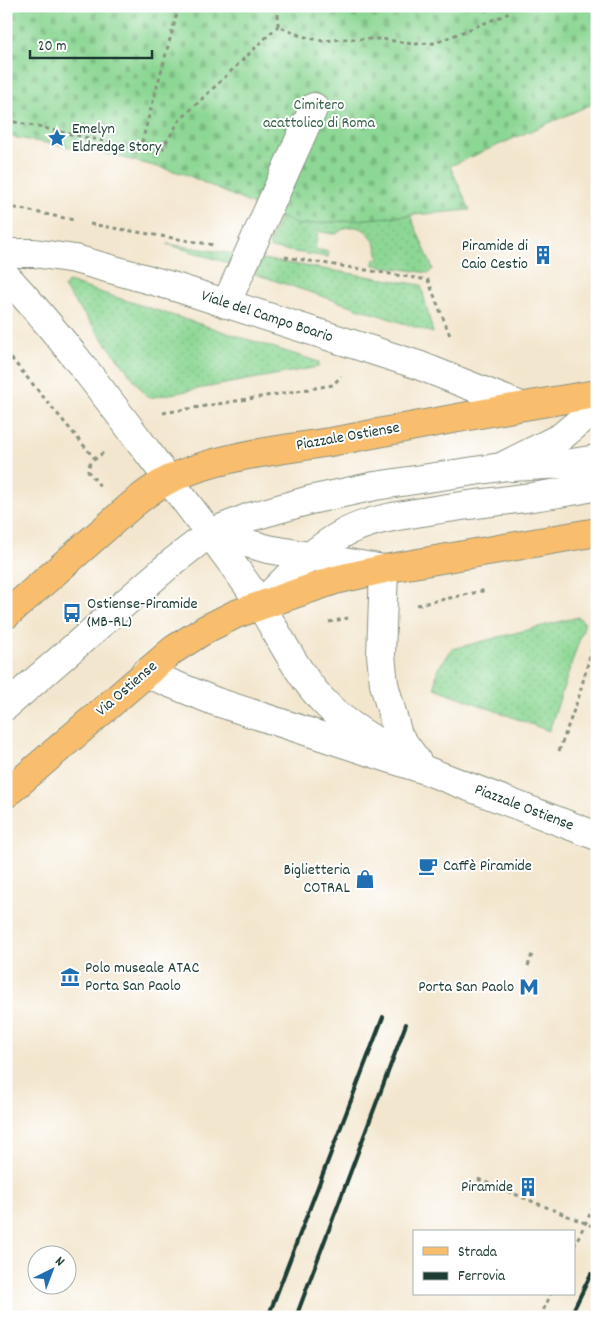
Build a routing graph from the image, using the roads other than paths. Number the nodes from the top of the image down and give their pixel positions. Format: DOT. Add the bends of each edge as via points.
graph roads {
  1 [pos="314,107"];
  2 [pos="6,253"];
  3 [pos="6,276"];
  4 [pos="226,304"];
  5 [pos="597,394"];
  6 [pos="597,401"];
  7 [pos="522,406"];
  8 [pos="597,459"];
  9 [pos="501,467"];
  10 [pos="169,480"];
  11 [pos="597,486"];
  12 [pos="597,532"];
  13 [pos="210,533"];
  14 [pos="310,556"];
  15 [pos="384,569"];
  16 [pos="260,605"];
  17 [pos="6,615"];
  18 [pos="145,673"];
  19 [pos="6,706"];
  20 [pos="425,770"];
  21 [pos="6,794"];
  22 [pos="596,835"];
  1 -- 4 [label="street"];
  2 -- 4 [label="street, Viale del Campo Boario" via="54,255 93,264"];
  3 -- 10 [label="street" via="49,325"];
  4 -- 7 [label="street, Viale del Campo Boario" via="418,365"];
  5 -- 7 [label="main road, Piazzale Ostiense"];
  6 -- 9 [label="street" via="585,417 561,437"];
  7 -- 10 [label="main road, Piazzale Ostiense" via="227,460"];
  8 -- 9 [label="street"];
  9 -- 13 [label="street" via="375,486 310,500 250,517"];
  10 -- 13 [label="street, Piazzale Ostiense"];
  10 -- 17 [label="main road" via="124,512"];
  11 -- 14 [label="street" via="373,521 338,536"];
  12 -- 15 [label="main road"];
  13 -- 14 [label="street" via="248,545"];
  13 -- 16 [label="street, Piazzale Ostiense"];
  13 -- 19 [label="street"];
  14 -- 15 [label="street"];
  14 -- 16 [label="street"];
  15 -- 16 [label="main road" via="335,580"];
  15 -- 20 [label="street, Piazzale Ostiense" via="381,648 384,684 398,735"];
  16 -- 18 [label="main road, Via Ostiense" via="206,629"];
  16 -- 20 [label="street, Piazzale Ostiense" via="301,673 329,707 361,731"];
  18 -- 20 [label="street, Piazzale Ostiense" via="214,701"];
  18 -- 21 [label="main road, Via Ostiense"];
  20 -- 22 [label="street, Piazzale Ostiense"];
}
